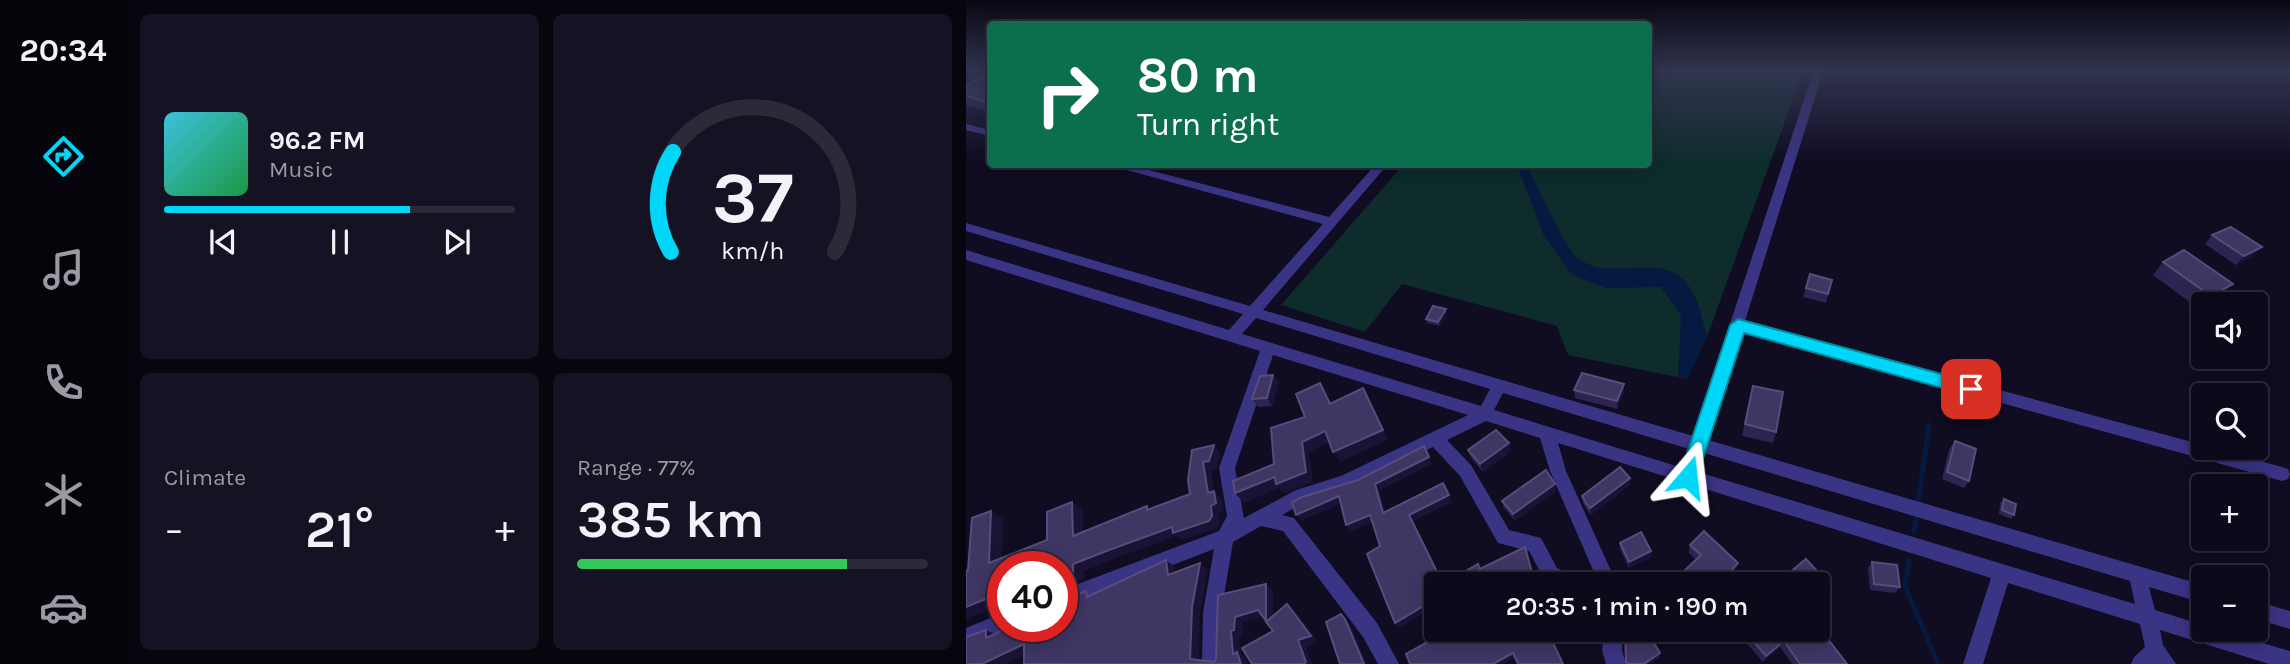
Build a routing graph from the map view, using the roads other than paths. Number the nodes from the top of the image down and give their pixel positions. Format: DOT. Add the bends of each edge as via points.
graph roads {
  1 [pos="1809,100"];
  2 [pos="966,127"];
  3 [pos="987,132"];
  4 [pos="1125,168"];
  5 [pos="1379,168"];
  6 [pos="1332,222"];
  7 [pos="966,227"];
  8 [pos="966,255"];
  9 [pos="1253,312"];
  10 [pos="1738,325"];
  11 [pos="1232,336"];
  12 [pos="1268,348"];
  13 [pos="1499,385"];
  14 [pos="1484,415"];
  15 [pos="1547,434"];
  16 [pos="1434,439"];
  17 [pos="1698,445"];
  18 [pos="2282,474"];
  19 [pos="1688,477"];
  20 [pos="1259,518"];
  21 [pos="1225,537"];
  22 [pos="1550,572"];
  23 [pos="1603,572"];
  24 [pos="2002,573"];
  25 [pos="2137,575"];
  26 [pos="2191,591"];
  27 [pos="1078,593"];
  28 [pos="2268,614"];
  29 [pos="2146,616"];
  30 [pos="2290,620"];
  31 [pos="987,628"];
  32 [pos="966,637"];
  33 [pos="1613,642"];
  34 [pos="2160,657"];
  35 [pos="2290,661"];
  36 [pos="1212,664"];
  37 [pos="1389,664"];
  38 [pos="1616,664"];
  39 [pos="1973,664"];
  40 [pos="2141,664"];
  1 -- 10 [label="street"];
  2 -- 3 [label="street"];
  4 -- 6 [label="street"];
  5 -- 6 [label="street"];
  6 -- 9 [label="street"];
  7 -- 9 [label="street"];
  8 -- 11 [label="street"];
  9 -- 11 [label="street"];
  9 -- 13 [label="street"];
  10 -- 17 [label="street"];
  10 -- 18 [label="street"];
  11 -- 12 [label="street"];
  12 -- 14 [label="street"];
  12 -- 21 [label="street" via="1227,468 1236,517"];
  13 -- 14 [label="street"];
  13 -- 17 [label="street"];
  14 -- 15 [label="street"];
  14 -- 16 [label="street"];
  15 -- 19 [label="street"];
  15 -- 23 [label="street" via="1558,471"];
  16 -- 20 [label="street"];
  16 -- 22 [label="street" via="1464,468 1504,537 1535,544"];
  17 -- 19 [label="street"];
  17 -- 25 [label="street"];
  19 -- 24 [label="street"];
  20 -- 21 [label="street"];
  20 -- 37 [label="street" via="1288,524 1370,630"];
  21 -- 27 [label="street"];
  21 -- 36 [label="street" via="1212,613"];
  24 -- 29 [label="street"];
  24 -- 39 [label="street"];
  25 -- 26 [label="street"];
  25 -- 29 [label="street"];
  28 -- 30 [label="street"];
  29 -- 34 [label="street"];
  29 -- 35 [label="street"];
  31 -- 32 [label="street"];
  33 -- 38 [label="street"];
  34 -- 40 [label="street"];
}
